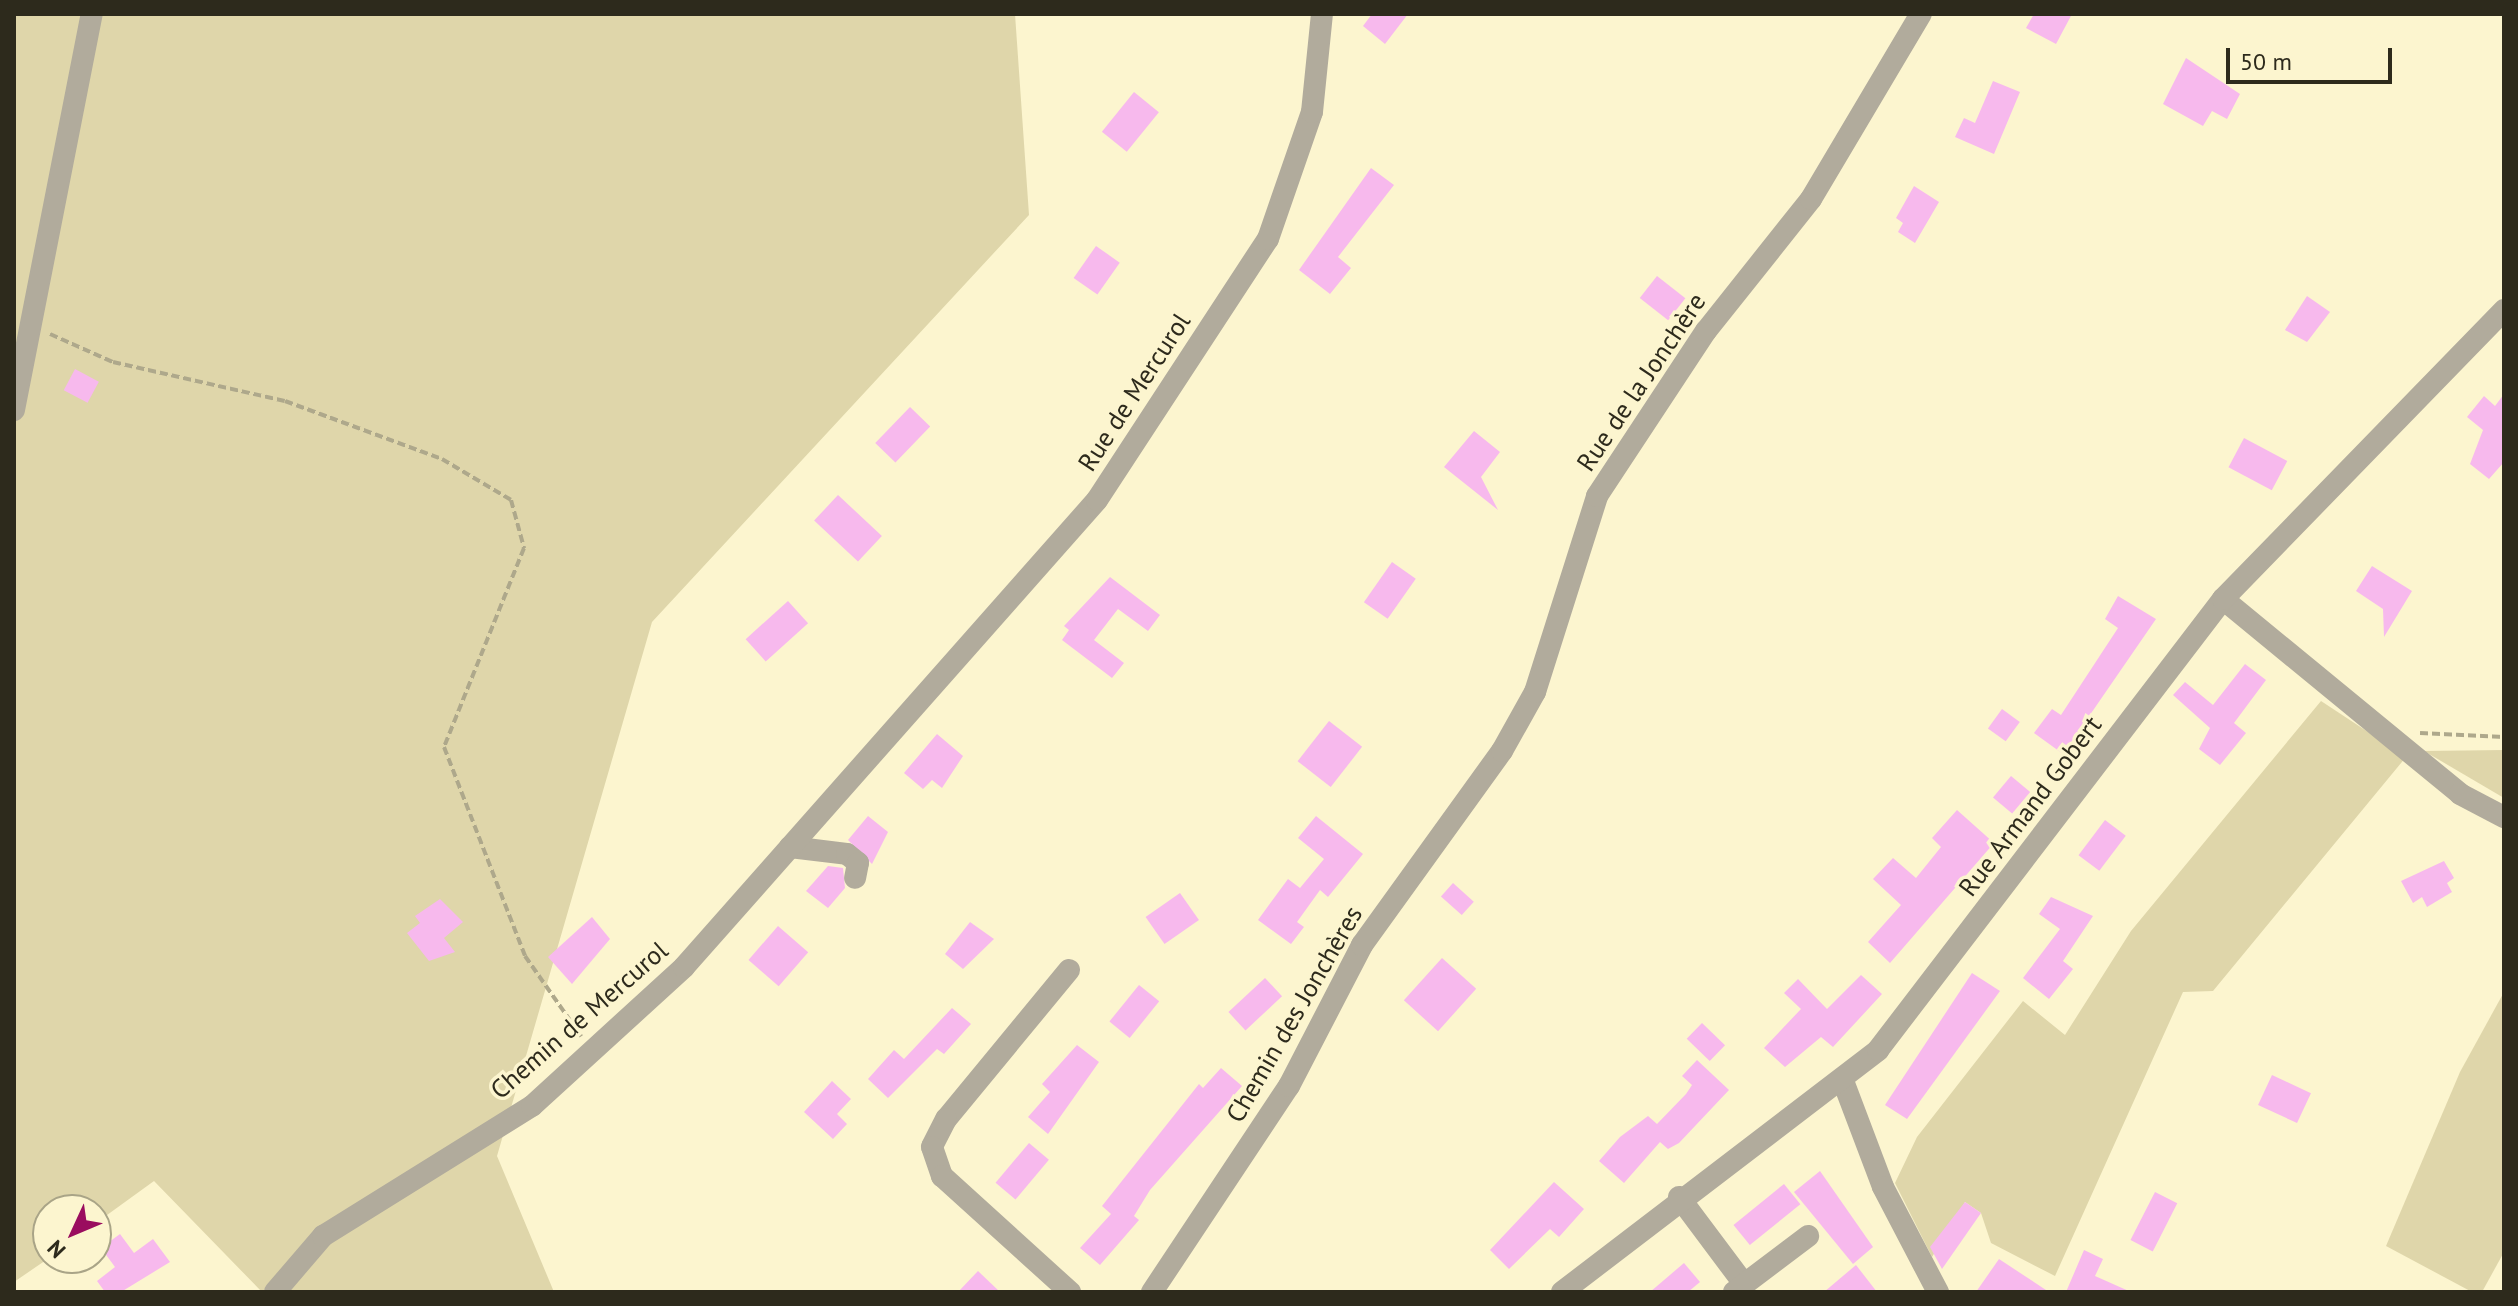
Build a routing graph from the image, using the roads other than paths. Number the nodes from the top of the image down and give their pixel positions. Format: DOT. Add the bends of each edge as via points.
graph roads {
  1 [pos="92,14"];
  2 [pos="1322,14"];
  3 [pos="1921,14"];
  4 [pos="2504,310"];
  5 [pos="14,410"];
  6 [pos="2223,599"];
  7 [pos="882,743"];
  8 [pos="1462,808"];
  9 [pos="2504,817"];
  10 [pos="790,847"];
  11 [pos="855,878"];
  12 [pos="1069,970"];
  13 [pos="1843,1081"];
  14 [pos="1679,1197"];
  15 [pos="1808,1236"];
  16 [pos="1739,1288"];
  17 [pos="275,1292"];
  18 [pos="1070,1292"];
  19 [pos="1152,1292"];
  20 [pos="1562,1292"];
  21 [pos="1938,1292"];
  1 -- 5 [label="street"];
  2 -- 7 [label="street, Rue de Mercurol" via="1312,112 1268,239 1097,500"];
  3 -- 8 [label="street, Rue de la Jonchère" via="1811,199 1706,331 1597,496 1535,692"];
  4 -- 6 [label="street, Rue Armand Gobert"];
  6 -- 9 [label="street" via="2295,664 2390,729 2460,794"];
  6 -- 13 [label="street, Rue Armand Gobert" via="1878,1050"];
  7 -- 10 [label="street, Chemin de Mercurol"];
  8 -- 19 [label="street, Chemin des Jonchères" via="1362,945 1289,1086"];
  10 -- 11 [label="street" via="847,854 858,863"];
  10 -- 17 [label="street, Chemin de Mercurol" via="684,967 532,1106 323,1236"];
  12 -- 18 [label="street" via="946,1119 932,1147 942,1176"];
  13 -- 14 [label="street, Rue Armand Gobert"];
  13 -- 21 [label="street" via="1883,1187"];
  14 -- 16 [label="street"];
  14 -- 20 [label="street, Rue Armand Gobert"];
  15 -- 16 [label="street"];
}
